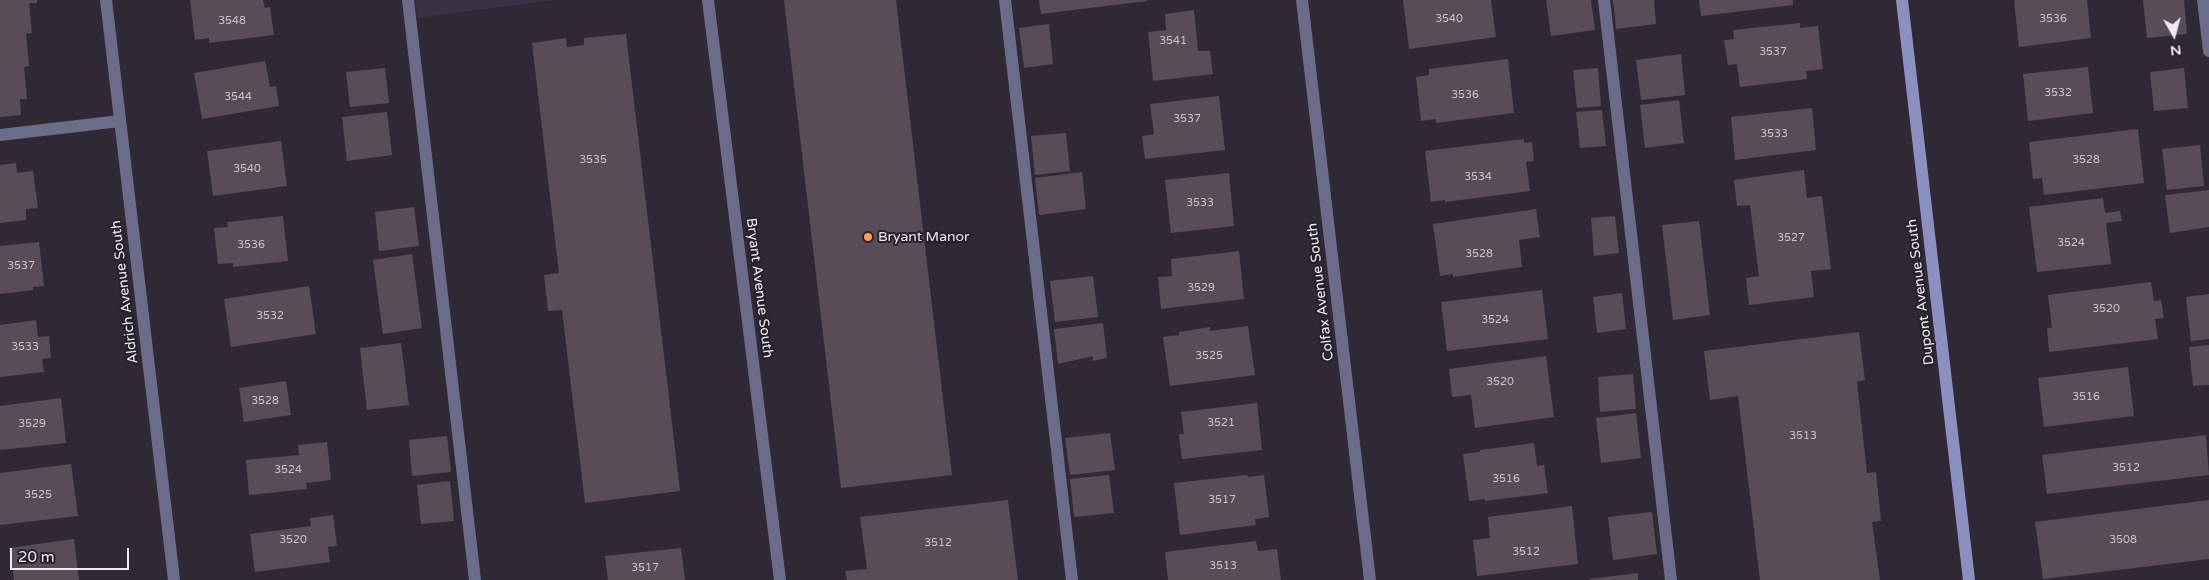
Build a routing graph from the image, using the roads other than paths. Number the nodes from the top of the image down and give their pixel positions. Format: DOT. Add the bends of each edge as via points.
graph roads {
  1 [pos="106,0"];
  2 [pos="408,0"];
  3 [pos="708,0"];
  4 [pos="1005,0"];
  5 [pos="1302,0"];
  6 [pos="1604,0"];
  7 [pos="1902,0"];
  8 [pos="2203,0"];
  9 [pos="2209,51"];
  10 [pos="120,121"];
  11 [pos="0,136"];
  12 [pos="174,580"];
  13 [pos="475,580"];
  14 [pos="780,580"];
  15 [pos="1072,580"];
  16 [pos="1370,580"];
  17 [pos="1671,580"];
  18 [pos="1968,580"];
  1 -- 10 [label="street, Aldrich Avenue South"];
  2 -- 13 [label="street"];
  3 -- 14 [label="street, Bryant Avenue South"];
  4 -- 15 [label="street"];
  5 -- 16 [label="street, Colfax Avenue South"];
  6 -- 17 [label="street"];
  7 -- 18 [label="street, Dupont Avenue South"];
  8 -- 9 [label="street"];
  10 -- 11 [label="street"];
  10 -- 12 [label="street, Aldrich Avenue South"];
}
